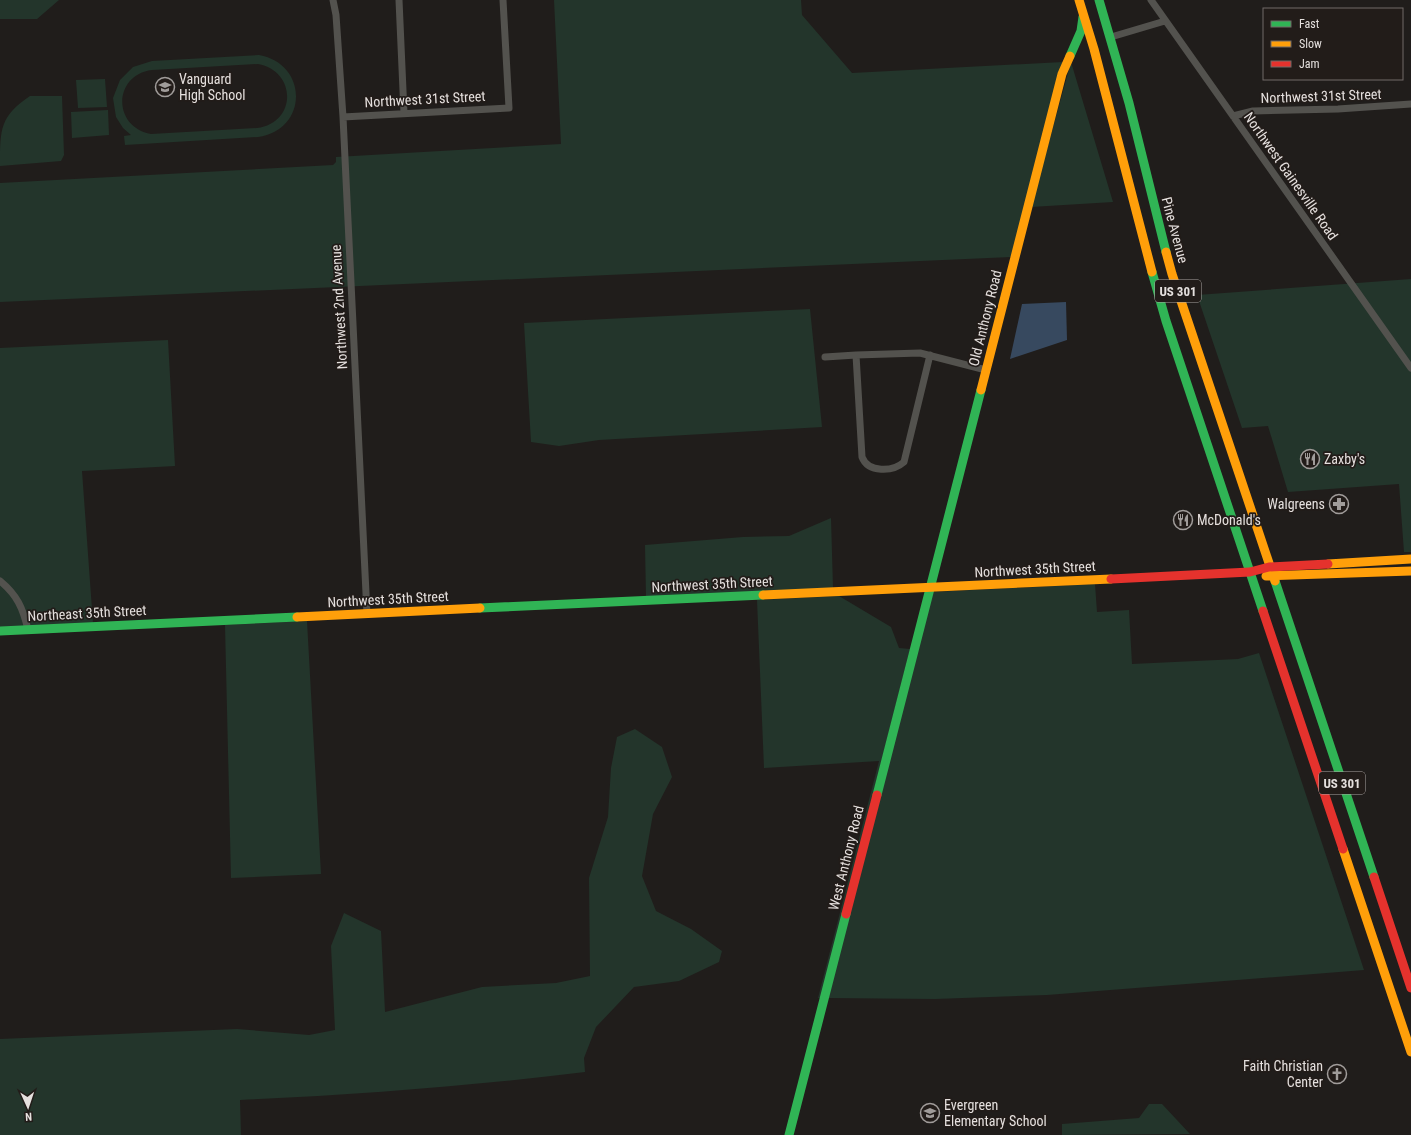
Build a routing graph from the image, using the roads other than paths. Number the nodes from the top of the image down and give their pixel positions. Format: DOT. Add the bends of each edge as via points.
graph roads {
  1 [pos="333,0"];
  2 [pos="399,0"];
  3 [pos="503,0"];
  4 [pos="1079,0"];
  5 [pos="1099,0"];
  6 [pos="1151,0"];
  7 [pos="1083,13"];
  8 [pos="1165,21"];
  9 [pos="1111,37"];
  10 [pos="1094,49"];
  11 [pos="1070,56"];
  12 [pos="1411,104"];
  13 [pos="404,113"];
  14 [pos="1233,116"];
  15 [pos="343,117"];
  16 [pos="1174,323"];
  17 [pos="1198,353"];
  18 [pos="856,355"];
  19 [pos="930,355"];
  20 [pos="825,357"];
  21 [pos="1411,368"];
  22 [pos="986,370"];
  23 [pos="1411,559"];
  24 [pos="1269,567"];
  25 [pos="1411,571"];
  26 [pos="1250,572"];
  27 [pos="1272,577"];
  28 [pos="0,581"];
  29 [pos="930,588"];
  30 [pos="367,614"];
  31 [pos="175,623"];
  32 [pos="28,630"];
  33 [pos="0,631"];
  34 [pos="1359,865"];
  35 [pos="1411,988"];
  36 [pos="1411,1052"];
  37 [pos="790,1135"];
  1 -- 15 [label="street, Northwest 2nd Avenue"];
  2 -- 13 [label="street"];
  3 -- 13 [label="street, Northwest 31st Street" via="509,108"];
  4 -- 7 [label="main road, US 301"];
  5 -- 9 [label="main road, Pine Avenue / US 301"];
  6 -- 8 [label="street, Northwest Gainesville Road"];
  7 -- 9 [label="main road" via="1094,29 1103,36"];
  7 -- 10 [label="main road, US 301"];
  7 -- 11 [label="main road, Old Anthony Road" via="1081,31"];
  8 -- 9 [label="street"];
  8 -- 14 [label="street, Northwest Gainesville Road"];
  9 -- 17 [label="main road, Pine Avenue / US 301" via="1172,274"];
  10 -- 11 [label="main road" via="1080,48"];
  10 -- 16 [label="main road, US 301" via="1134,207"];
  11 -- 22 [label="main road, Old Anthony Road" via="1062,74"];
  12 -- 14 [label="street, Northwest 31st Street" via="1253,111"];
  13 -- 15 [label="street, Northwest 31st Street"];
  14 -- 21 [label="street, Northwest Gainesville Road"];
  15 -- 30 [label="street, Northwest 2nd Avenue"];
  16 -- 17 [label="main road" via="1184,329"];
  16 -- 26 [label="main road, US 301"];
  17 -- 24 [label="main road, Pine Avenue / US 301"];
  18 -- 19 [label="street" via="910,352"];
  18 -- 19 [label="street" via="862,457 865,464 874,469 893,468 904,462"];
  18 -- 20 [label="street"];
  19 -- 22 [label="street"];
  22 -- 29 [label="main road, Old Anthony Road"];
  23 -- 24 [label="main road, Northwest 35th Street"];
  24 -- 26 [label="main road, Northwest 35th Street"];
  24 -- 27 [label="main road, Pine Avenue / US 301"];
  25 -- 27 [label="main road, Northwest 35th Street"];
  26 -- 27 [label="main road, Northwest 35th Street"];
  26 -- 29 [label="main road, Northwest 35th Street"];
  26 -- 34 [label="main road, US 301"];
  27 -- 34 [label="main road, US 301"];
  28 -- 32 [label="street" via="24,610"];
  29 -- 30 [label="main road, Northwest 35th Street"];
  29 -- 37 [label="main road, West Anthony Road"];
  30 -- 31 [label="main road, Northwest 35th Street"];
  31 -- 32 [label="main road, Northeast 35th Street"];
  32 -- 33 [label="main road, Northeast 35th Street"];
  34 -- 35 [label="main road, US 301"];
  34 -- 36 [label="main road, US 301"];
}
